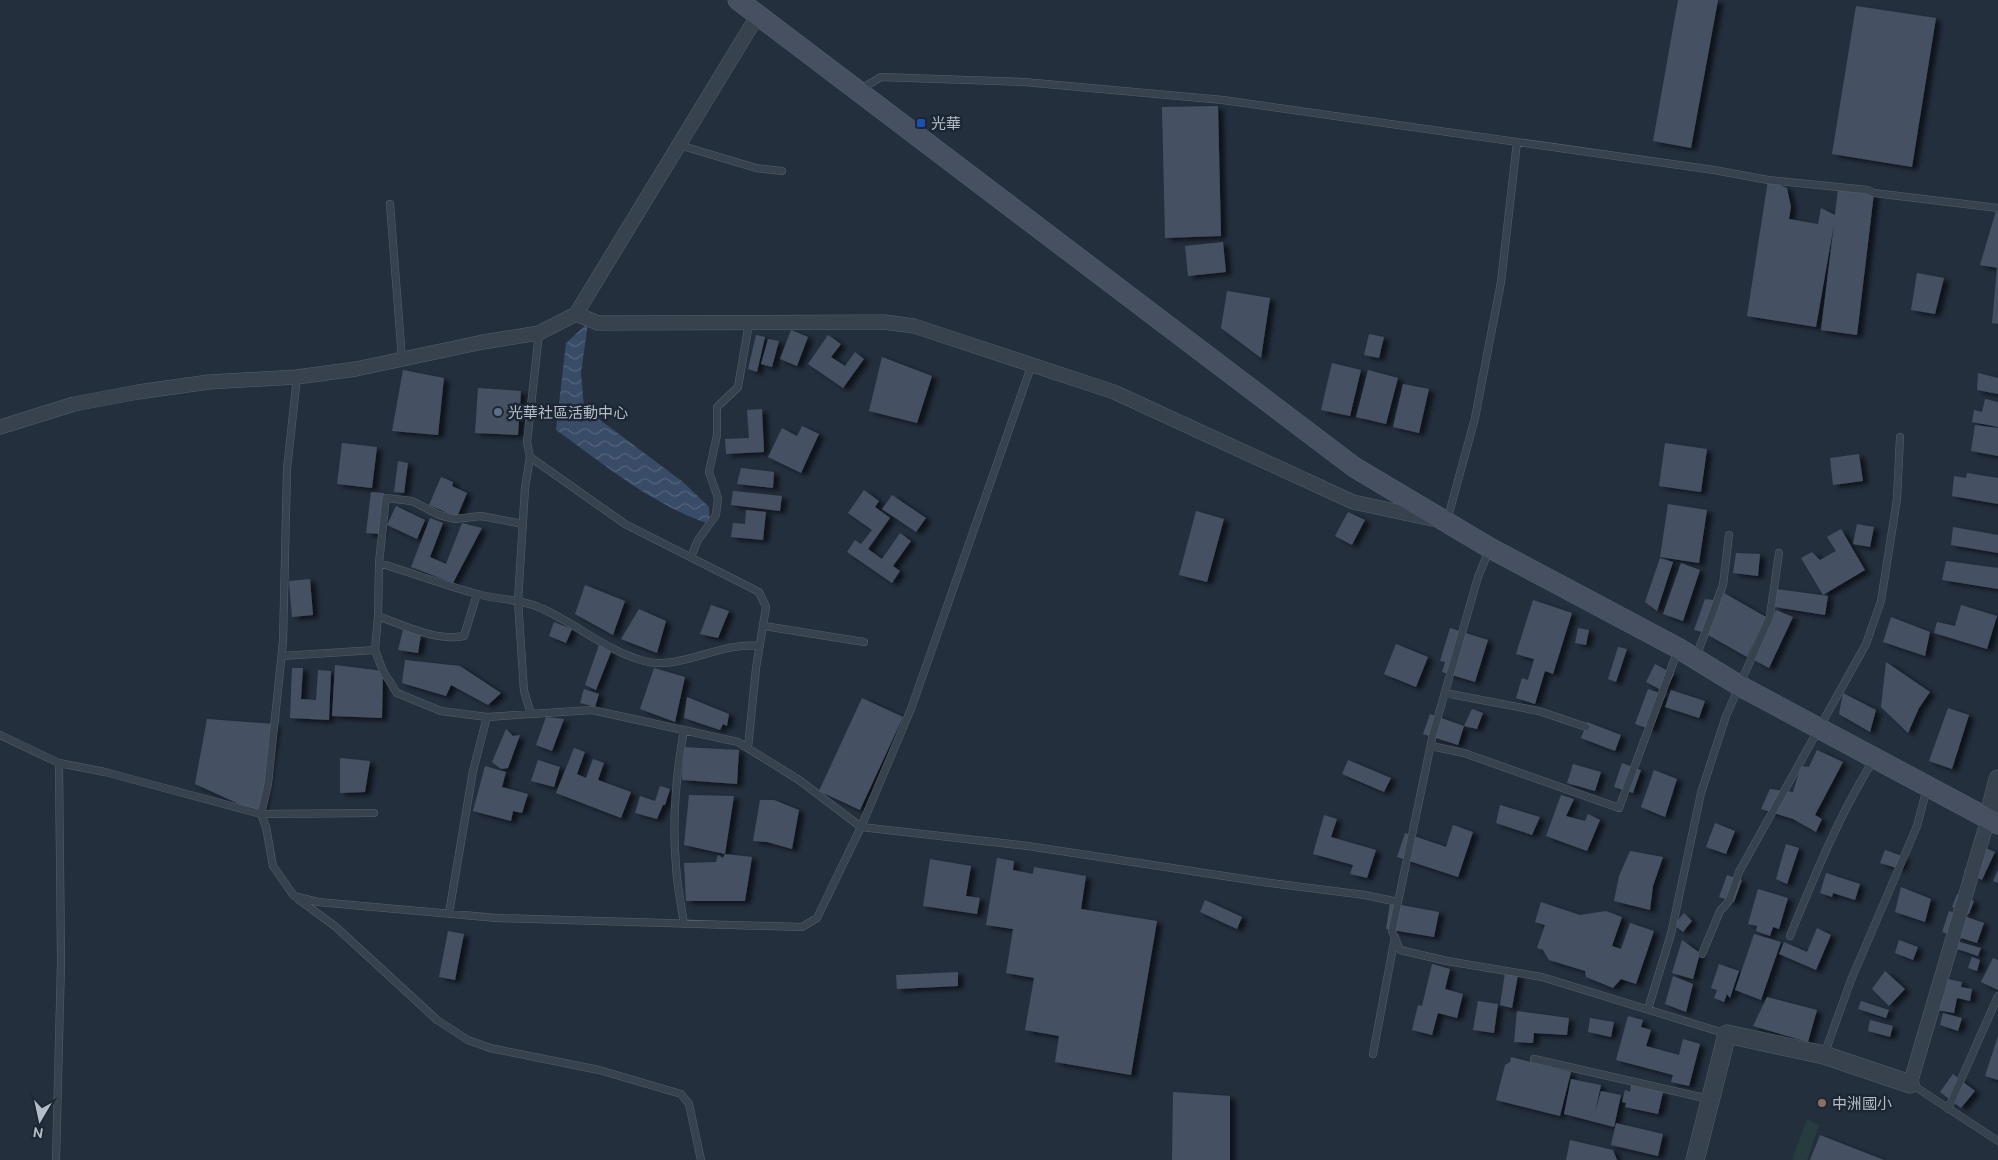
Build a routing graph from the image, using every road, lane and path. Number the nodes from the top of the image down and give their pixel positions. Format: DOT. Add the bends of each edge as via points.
graph roads {
  1 [pos="738,0"];
  2 [pos="758,15"];
  3 [pos="856,91"];
  4 [pos="1517,142"];
  5 [pos="679,145"];
  6 [pos="782,171"];
  7 [pos="390,204"];
  8 [pos="1998,208"];
  9 [pos="576,314"];
  10 [pos="749,323"];
  11 [pos="539,333"];
  12 [pos="402,359"];
  13 [pos="1032,364"];
  14 [pos="297,377"];
  15 [pos="0,427"];
  16 [pos="1900,437"];
  17 [pos="530,457"];
  18 [pos="1447,522"];
  19 [pos="523,524"];
  20 [pos="1729,535"];
  21 [pos="1490,548"];
  22 [pos="1779,553"];
  23 [pos="691,557"];
  24 [pos="379,563"];
  25 [pos="477,594"];
  26 [pos="518,601"];
  27 [pos="378,616"];
  28 [pos="764,626"];
  29 [pos="864,642"];
  30 [pos="760,646"];
  31 [pos="1678,648"];
  32 [pos="375,650"];
  33 [pos="282,656"];
  34 [pos="1696,659"];
  35 [pos="1740,686"];
  36 [pos="1445,694"];
  37 [pos="531,714"];
  38 [pos="487,717"];
  39 [pos="1586,727"];
  40 [pos="1818,727"];
  41 [pos="684,730"];
  42 [pos="0,735"];
  43 [pos="1431,746"];
  44 [pos="748,748"];
  45 [pos="1876,757"];
  46 [pos="59,763"];
  47 [pos="1998,779"];
  48 [pos="1928,785"];
  49 [pos="374,813"];
  50 [pos="261,814"];
  51 [pos="1993,822"];
  52 [pos="861,827"];
  53 [pos="294,896"];
  54 [pos="1398,902"];
  55 [pos="449,912"];
  56 [pos="684,924"];
  57 [pos="1395,936"];
  58 [pos="1790,936"];
  59 [pos="1702,954"];
  60 [pos="1998,996"];
  61 [pos="1648,1009"];
  62 [pos="1727,1034"];
  63 [pos="1373,1054"];
  64 [pos="1824,1055"];
  65 [pos="1534,1059"];
  66 [pos="1910,1084"];
  67 [pos="1710,1099"];
  68 [pos="1948,1109"];
  69 [pos="1998,1141"];
  70 [pos="56,1160"];
  71 [pos="701,1160"];
  72 [pos="1695,1160"];
  1 -- 2 [label="main road"];
  2 -- 3 [label="main road"];
  2 -- 5 [label="street"];
  3 -- 4 [label="lane" via="881,77 1024,82 1222,100"];
  3 -- 18 [label="main road" via="1354,467"];
  4 -- 8 [label="lane" via="1768,180"];
  4 -- 18 [label="lane" via="1501,282 1475,418"];
  5 -- 6 [label="lane" via="756,168"];
  5 -- 9 [label="street"];
  7 -- 12 [label="lane"];
  9 -- 10 [label="street" via="598,323"];
  9 -- 11 [label="street"];
  10 -- 13 [label="street" via="884,322 914,326"];
  10 -- 23 [label="lane" via="738,387 717,407 718,435 709,472 718,498 716,515 698,540"];
  11 -- 12 [label="street"];
  11 -- 17 [label="lane" via="527,442"];
  12 -- 14 [label="street"];
  13 -- 18 [label="street" via="1114,392 1353,502"];
  13 -- 52 [label="lane" via="911,709"];
  14 -- 15 [label="street" via="209,382 138,392 74,404"];
  14 -- 33 [label="lane" via="287,469"];
  16 -- 40 [label="lane" via="1897,499 1881,601 1866,644"];
  17 -- 19 [label="lane"];
  17 -- 23 [label="lane" via="625,524"];
  18 -- 21 [label="main road"];
  19 -- 24 [label="lane" via="481,516 455,519 412,501 386,498"];
  19 -- 26 [label="lane"];
  20 -- 34 [label="lane" via="1723,585"];
  21 -- 31 [label="main road"];
  21 -- 36 [label="lane" via="1478,577"];
  22 -- 35 [label="lane" via="1770,616"];
  23 -- 28 [label="lane" via="759,592 766,607"];
  24 -- 25 [label="lane"];
  24 -- 27 [label="lane"];
  25 -- 26 [label="lane"];
  25 -- 27 [label="lane" via="464,636 453,638 414,629"];
  26 -- 30 [label="lane" via="542,608 616,650 645,661 667,663 742,644"];
  26 -- 37 [label="lane" via="524,691"];
  27 -- 32 [label="lane"];
  28 -- 29 [label="lane"];
  28 -- 30 [label="lane"];
  30 -- 44 [label="lane"];
  31 -- 34 [label="main road"];
  31 -- 43 [label="lane" via="1619,808 1464,752"];
  32 -- 33 [label="lane"];
  32 -- 38 [label="lane" via="397,693 440,711"];
  33 -- 50 [label="lane" via="268,784"];
  34 -- 35 [label="main road"];
  35 -- 40 [label="main road"];
  35 -- 61 [label="lane" via="1726,716 1701,793 1671,934"];
  36 -- 39 [label="lane" via="1539,711"];
  36 -- 43 [label="lane"];
  37 -- 38 [label="lane"];
  37 -- 41 [label="lane" via="592,710"];
  38 -- 55 [label="lane" via="472,772"];
  40 -- 45 [label="main road"];
  40 -- 59 [label="lane" via="1739,872 1730,901 1720,911"];
  41 -- 44 [label="lane" via="738,742"];
  41 -- 56 [label="lane" via="677,770 676,856"];
  42 -- 46 [label="lane"];
  43 -- 54 [label="lane"];
  44 -- 52 [label="lane"];
  45 -- 48 [label="main road"];
  45 -- 58 [label="lane" via="1851,796"];
  46 -- 50 [label="lane" via="105,772"];
  46 -- 70 [label="lane" via="61,962"];
  47 -- 51 [label="street"];
  48 -- 51 [label="main road"];
  48 -- 64 [label="lane" via="1917,826 1850,980"];
  49 -- 50 [label="lane"];
  50 -- 53 [label="lane" via="273,866"];
  51 -- 66 [label="street"];
  52 -- 54 [label="lane" via="1028,846"];
  52 -- 56 [label="lane" via="817,918 802,927"];
  53 -- 55 [label="lane" via="318,902"];
  53 -- 71 [label="lane" via="336,927 437,1020 468,1040 490,1048 599,1070 681,1094 689,1104"];
  54 -- 57 [label="lane" via="1392,931"];
  55 -- 56 [label="lane" via="497,918"];
  57 -- 61 [label="lane" via="1400,950 1542,977"];
  57 -- 63 [label="lane"];
  60 -- 68 [label="lane"];
  61 -- 62 [label="lane"];
  62 -- 64 [label="street"];
  62 -- 67 [label="street"];
  64 -- 66 [label="street"];
  65 -- 67 [label="lane"];
  66 -- 68 [label="lane"];
  67 -- 72 [label="street"];
  68 -- 69 [label="lane"];
}
